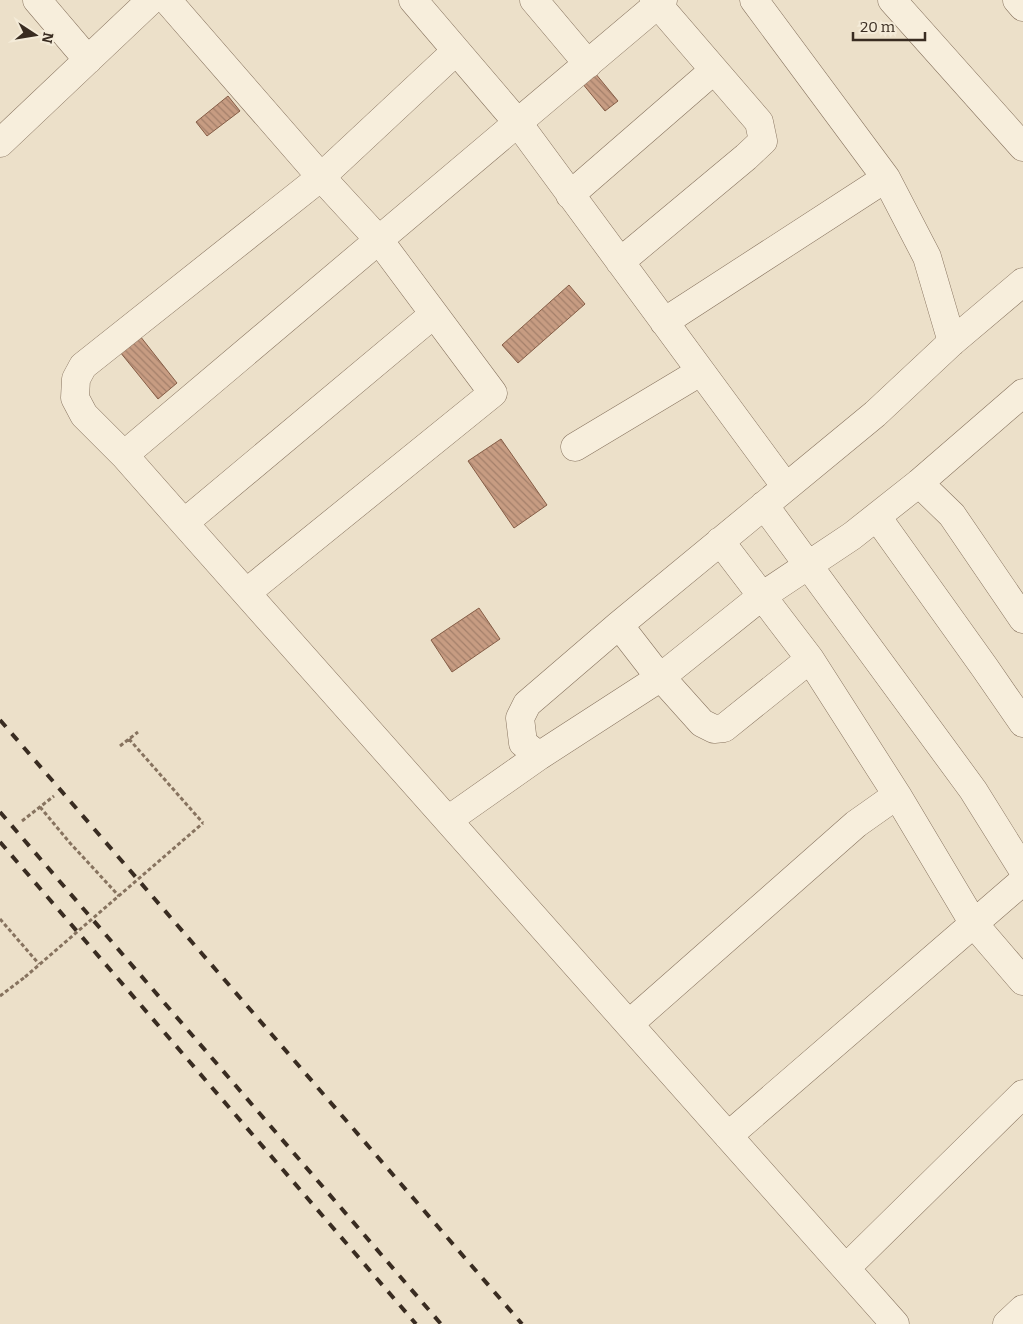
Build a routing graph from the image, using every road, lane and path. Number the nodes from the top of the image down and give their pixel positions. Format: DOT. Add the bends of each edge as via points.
graph roads {
  1 [pos="37,0"];
  2 [pos="151,0"];
  3 [pos="167,0"];
  4 [pos="413,0"];
  5 [pos="534,0"];
  6 [pos="754,0"];
  7 [pos="892,0"];
  8 [pos="1017,0"];
  9 [pos="658,2"];
  10 [pos="1023,7"];
  11 [pos="456,51"];
  12 [pos="88,60"];
  13 [pos="588,64"];
  14 [pos="714,70"];
  15 [pos="518,123"];
  16 [pos="0,142"];
  17 [pos="1023,148"];
  18 [pos="321,177"];
  19 [pos="886,178"];
  20 [pos="570,195"];
  21 [pos="379,240"];
  22 [pos="620,262"];
  23 [pos="1023,282"];
  24 [pos="434,314"];
  25 [pos="664,322"];
  26 [pos="952,342"];
  27 [pos="700,372"];
  28 [pos="1023,393"];
  29 [pos="575,447"];
  30 [pos="124,455"];
  31 [pos="919,483"];
  32 [pos="786,487"];
  33 [pos="764,506"];
  34 [pos="876,517"];
  35 [pos="184,523"];
  36 [pos="720,541"];
  37 [pos="808,566"];
  38 [pos="246,593"];
  39 [pos="762,596"];
  40 [pos="1019,605"];
  41 [pos="619,625"];
  42 [pos="810,659"];
  43 [pos="661,677"];
  44 [pos="1023,723"];
  45 [pos="138,732"];
  46 [pos="129,739"];
  47 [pos="120,746"];
  48 [pos="539,756"];
  49 [pos="54,796"];
  50 [pos="897,796"];
  51 [pos="40,807"];
  52 [pos="448,820"];
  53 [pos="22,821"];
  54 [pos="1023,870"];
  55 [pos="1023,881"];
  56 [pos="119,896"];
  57 [pos="0,919"];
  58 [pos="974,924"];
  59 [pos="39,964"];
  60 [pos="1023,981"];
  61 [pos="0,996"];
  62 [pos="629,1024"];
  63 [pos="1023,1094"];
  64 [pos="728,1136"];
  65 [pos="846,1268"];
  66 [pos="1023,1309"];
  67 [pos="895,1324"];
  68 [pos="1008,1324"];
  1 -- 12 [label="street"];
  2 -- 12 [label="street"];
  3 -- 18 [label="street"];
  4 -- 11 [label="street"];
  5 -- 13 [label="street"];
  6 -- 19 [label="street"];
  7 -- 17 [label="street"];
  8 -- 10 [label="street"];
  9 -- 13 [label="street"];
  9 -- 14 [label="street"];
  11 -- 15 [label="street"];
  11 -- 18 [label="street"];
  12 -- 16 [label="street"];
  13 -- 15 [label="street"];
  14 -- 20 [label="street"];
  14 -- 22 [label="street" via="759,122 763,141"];
  15 -- 20 [label="street"];
  15 -- 21 [label="street"];
  18 -- 21 [label="street"];
  18 -- 30 [label="street" via="83,366 76,379 75,398 84,415"];
  19 -- 25 [label="street"];
  19 -- 26 [label="street" via="927,257"];
  20 -- 22 [label="street"];
  21 -- 24 [label="street"];
  21 -- 30 [label="street"];
  22 -- 25 [label="street"];
  23 -- 26 [label="street"];
  24 -- 35 [label="street"];
  24 -- 38 [label="street" via="492,393"];
  25 -- 27 [label="street"];
  26 -- 32 [label="street" via="875,414"];
  27 -- 29 [label="street"];
  27 -- 32 [label="street"];
  28 -- 31 [label="street"];
  30 -- 35 [label="street"];
  31 -- 34 [label="street"];
  31 -- 40 [label="street" via="952,514"];
  32 -- 33 [label="street"];
  33 -- 36 [label="street"];
  33 -- 37 [label="street"];
  34 -- 37 [label="street"];
  34 -- 44 [label="street"];
  35 -- 38 [label="street"];
  36 -- 39 [label="street"];
  36 -- 41 [label="street"];
  37 -- 39 [label="street"];
  37 -- 54 [label="street" via="973,790"];
  38 -- 52 [label="street"];
  39 -- 42 [label="street"];
  39 -- 43 [label="street"];
  41 -- 43 [label="street"];
  41 -- 48 [label="street" via="527,704 520,718 523,743"];
  42 -- 43 [label="street" via="724,728 714,729 702,723"];
  42 -- 50 [label="street"];
  43 -- 48 [label="street"];
  45 -- 46 [label="path"];
  46 -- 47 [label="path"];
  46 -- 56 [label="path, bridge" via="203,823"];
  48 -- 52 [label="street"];
  49 -- 51 [label="path"];
  50 -- 58 [label="street"];
  50 -- 62 [label="street" via="856,824"];
  51 -- 53 [label="path"];
  51 -- 56 [label="path"];
  52 -- 62 [label="street"];
  55 -- 58 [label="street"];
  56 -- 59 [label="path, bridge"];
  57 -- 59 [label="path"];
  58 -- 60 [label="street"];
  58 -- 64 [label="street"];
  59 -- 61 [label="path, bridge"];
  62 -- 64 [label="street"];
  63 -- 65 [label="street"];
  64 -- 65 [label="street"];
  65 -- 67 [label="street"];
  66 -- 68 [label="street"];
}
